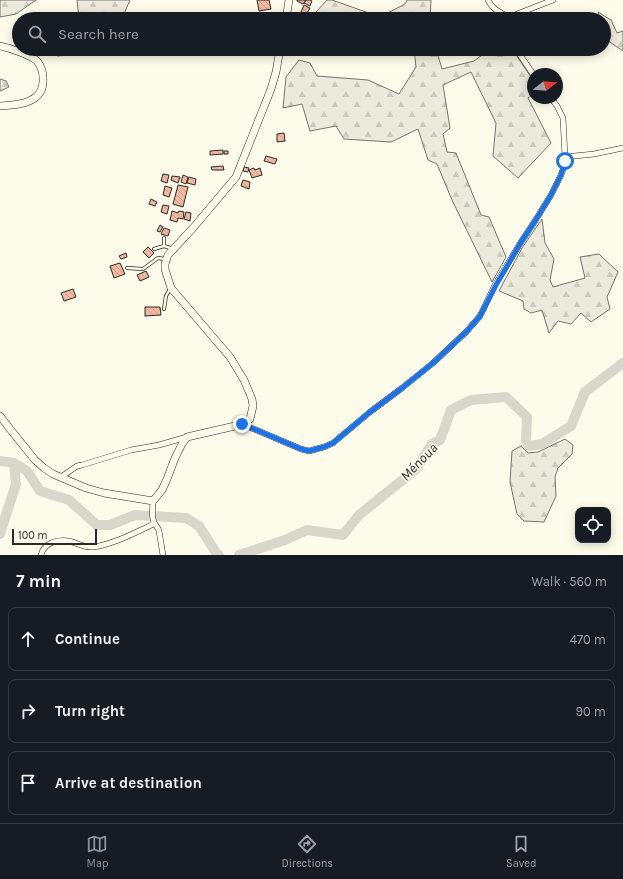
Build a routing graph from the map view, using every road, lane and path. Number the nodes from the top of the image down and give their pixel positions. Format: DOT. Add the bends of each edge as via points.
graph roads {
  1 [pos="289,0"];
  2 [pos="488,0"];
  3 [pos="553,0"];
  4 [pos="288,12"];
  5 [pos="500,12"];
  6 [pos="525,12"];
  7 [pos="0,46"];
  8 [pos="12,50"];
  9 [pos="29,56"];
  10 [pos="279,56"];
  11 [pos="521,56"];
  12 [pos="530,68"];
  13 [pos="556,104"];
  14 [pos="0,106"];
  15 [pos="623,148"];
  16 [pos="565,157"];
  17 [pos="164,238"];
  18 [pos="164,246"];
  19 [pos="154,249"];
  20 [pos="173,250"];
  21 [pos="166,259"];
  22 [pos="127,268"];
  23 [pos="171,288"];
  24 [pos="164,309"];
  25 [pos="0,416"];
  26 [pos="242,424"];
  27 [pos="187,437"];
  28 [pos="61,477"];
  29 [pos="154,501"];
  30 [pos="154,521"];
  31 [pos="40,555"];
  32 [pos="163,555"];
  1 -- 4 [label="street"];
  2 -- 5 [label="street"];
  3 -- 6 [label="street"];
  7 -- 8 [label="street"];
  9 -- 14 [label="street" via="37,61 42,69 42,90 36,98 24,103"];
  10 -- 20 [label="street" via="271,89 236,177"];
  11 -- 12 [label="street"];
  13 -- 16 [label="street" via="563,118"];
  15 -- 16 [label="street"];
  16 -- 26 [label="street" via="561,175 551,195 521,242 480,316 433,363 333,443 324,447 309,451 301,449"];
  17 -- 18 [label="lane"];
  18 -- 19 [label="lane"];
  18 -- 20 [label="lane"];
  20 -- 21 [label="street"];
  21 -- 22 [label="lane" via="158,258 143,269"];
  21 -- 23 [label="street" via="165,269"];
  23 -- 24 [label="lane" via="166,296"];
  23 -- 26 [label="street" via="230,357 244,380 253,406 250,419"];
  25 -- 28 [label="street" via="35,460"];
  26 -- 27 [label="street"];
  27 -- 28 [label="street" via="77,466"];
  27 -- 29 [label="street" via="175,458 168,479"];
  28 -- 29 [label="street" via="104,494"];
  29 -- 30 [label="street"];
  30 -- 31 [label="street" via="132,534 94,547 68,541 52,542 44,547"];
  30 -- 32 [label="street" via="158,527"];
}
